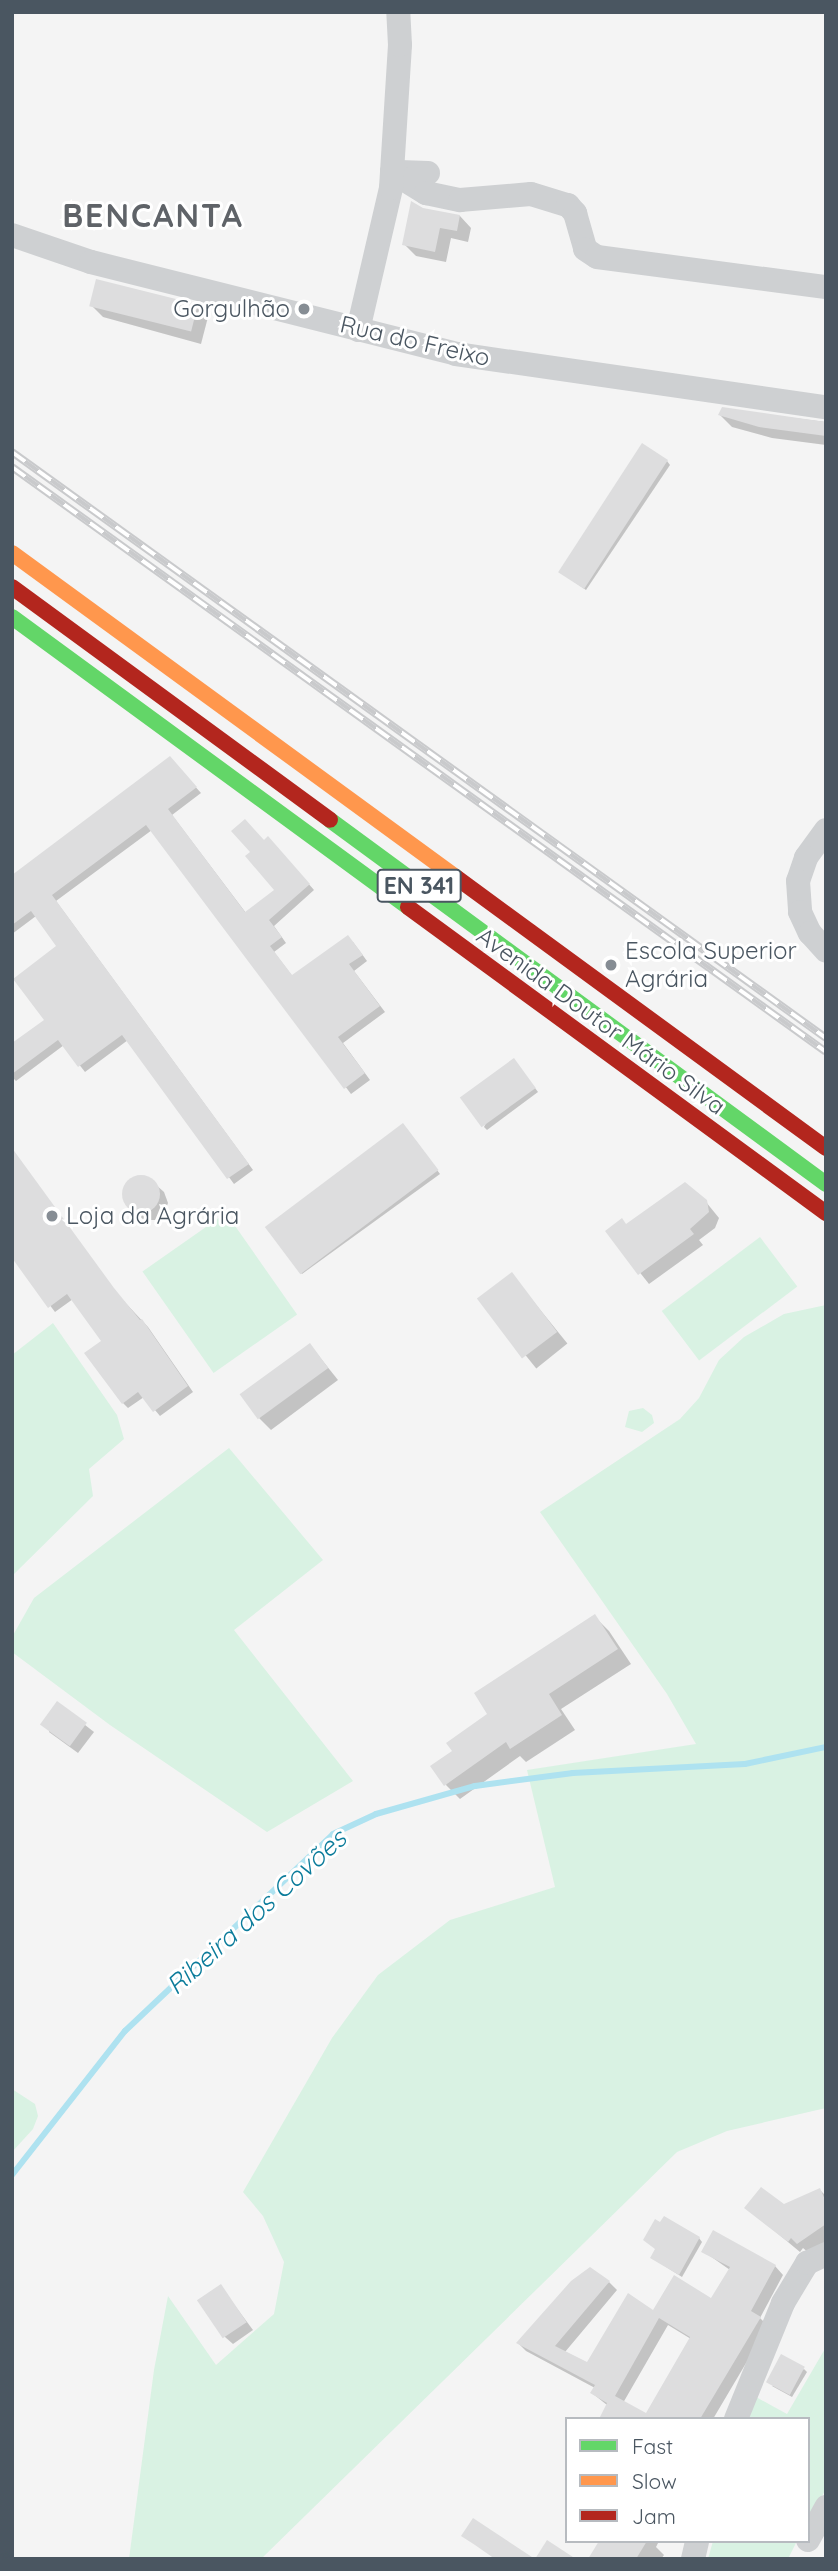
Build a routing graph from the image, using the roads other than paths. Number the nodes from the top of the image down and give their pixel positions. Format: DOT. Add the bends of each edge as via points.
graph roads {
  1 [pos="398,12"];
  2 [pos="392,172"];
  3 [pos="428,173"];
  4 [pos="12,235"];
  5 [pos="826,287"];
  6 [pos="358,330"];
  7 [pos="826,407"];
  8 [pos="12,553"];
  9 [pos="12,587"];
  10 [pos="12,617"];
  11 [pos="826,830"];
  12 [pos="826,951"];
  13 [pos="826,1148"];
  14 [pos="826,1184"];
  15 [pos="826,1213"];
  16 [pos="826,2254"];
  17 [pos="737,2417"];
  18 [pos="826,2507"];
  19 [pos="810,2537"];
  20 [pos="807,2543"];
  21 [pos="798,2559"];
  1 -- 2 [label="street"];
  2 -- 3 [label="street"];
  2 -- 5 [label="street" via="426,193 460,200 531,194 568,205 575,213 585,249 597,257"];
  2 -- 6 [label="street"];
  4 -- 6 [label="street, Rua do Freixo" via="92,262"];
  6 -- 7 [label="street, Rua do Freixo" via="456,354"];
  8 -- 13 [label="main road, EN 341"];
  9 -- 14 [label="main road, EN 341"];
  10 -- 15 [label="main road, Avenida Doutor Mário Silva"];
  11 -- 12 [label="street" via="806,858 798,881 800,912"];
  16 -- 17 [label="street" via="807,2263 783,2303"];
  18 -- 19 [label="street"];
  20 -- 21 [label="street"];
}
